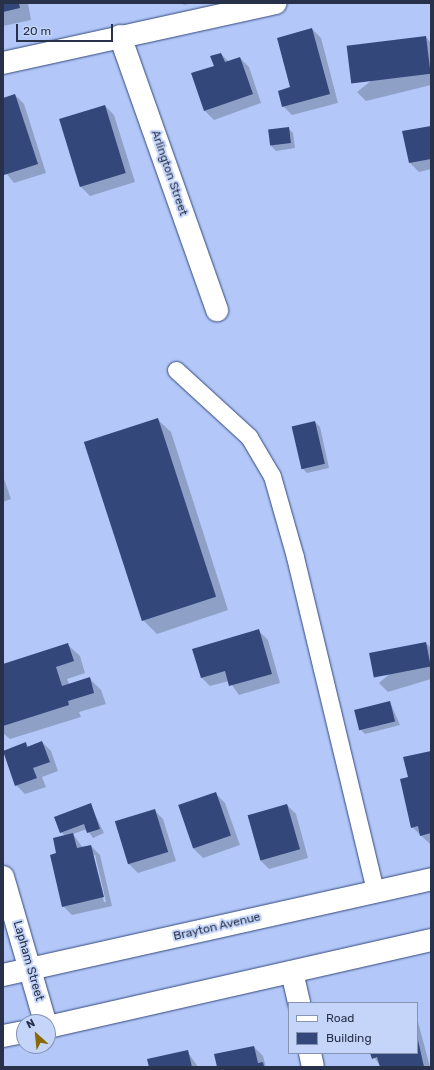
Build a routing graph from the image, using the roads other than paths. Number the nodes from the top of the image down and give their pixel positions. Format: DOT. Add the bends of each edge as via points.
graph roads {
  1 [pos="275,3"];
  2 [pos="120,36"];
  3 [pos="3,63"];
  4 [pos="217,310"];
  5 [pos="176,370"];
  6 [pos="3,877"];
  7 [pos="431,879"];
  8 [pos="375,891"];
  9 [pos="431,940"];
  10 [pos="31,969"];
  11 [pos="292,972"];
  12 [pos="3,975"];
  13 [pos="298,1002"];
  14 [pos="43,1014"];
  15 [pos="56,1025"];
  16 [pos="16,1034"];
  17 [pos="3,1036"];
  18 [pos="310,1054"];
  19 [pos="313,1067"];
  1 -- 2 [label="main road"];
  2 -- 3 [label="main road"];
  2 -- 4 [label="main road, Arlington Street"];
  5 -- 8 [label="lane" via="249,438 272,476 295,557"];
  6 -- 10 [label="main road, Lapham Street"];
  7 -- 8 [label="main road, Brayton Avenue"];
  8 -- 10 [label="main road, Brayton Avenue"];
  9 -- 11 [label="main road"];
  10 -- 12 [label="main road, Brayton Avenue"];
  10 -- 14 [label="main road, Lapham Street"];
  11 -- 13 [label="main road"];
  11 -- 15 [label="main road"];
  16 -- 17 [label="main road"];
  18 -- 19 [label="main road"];
}
